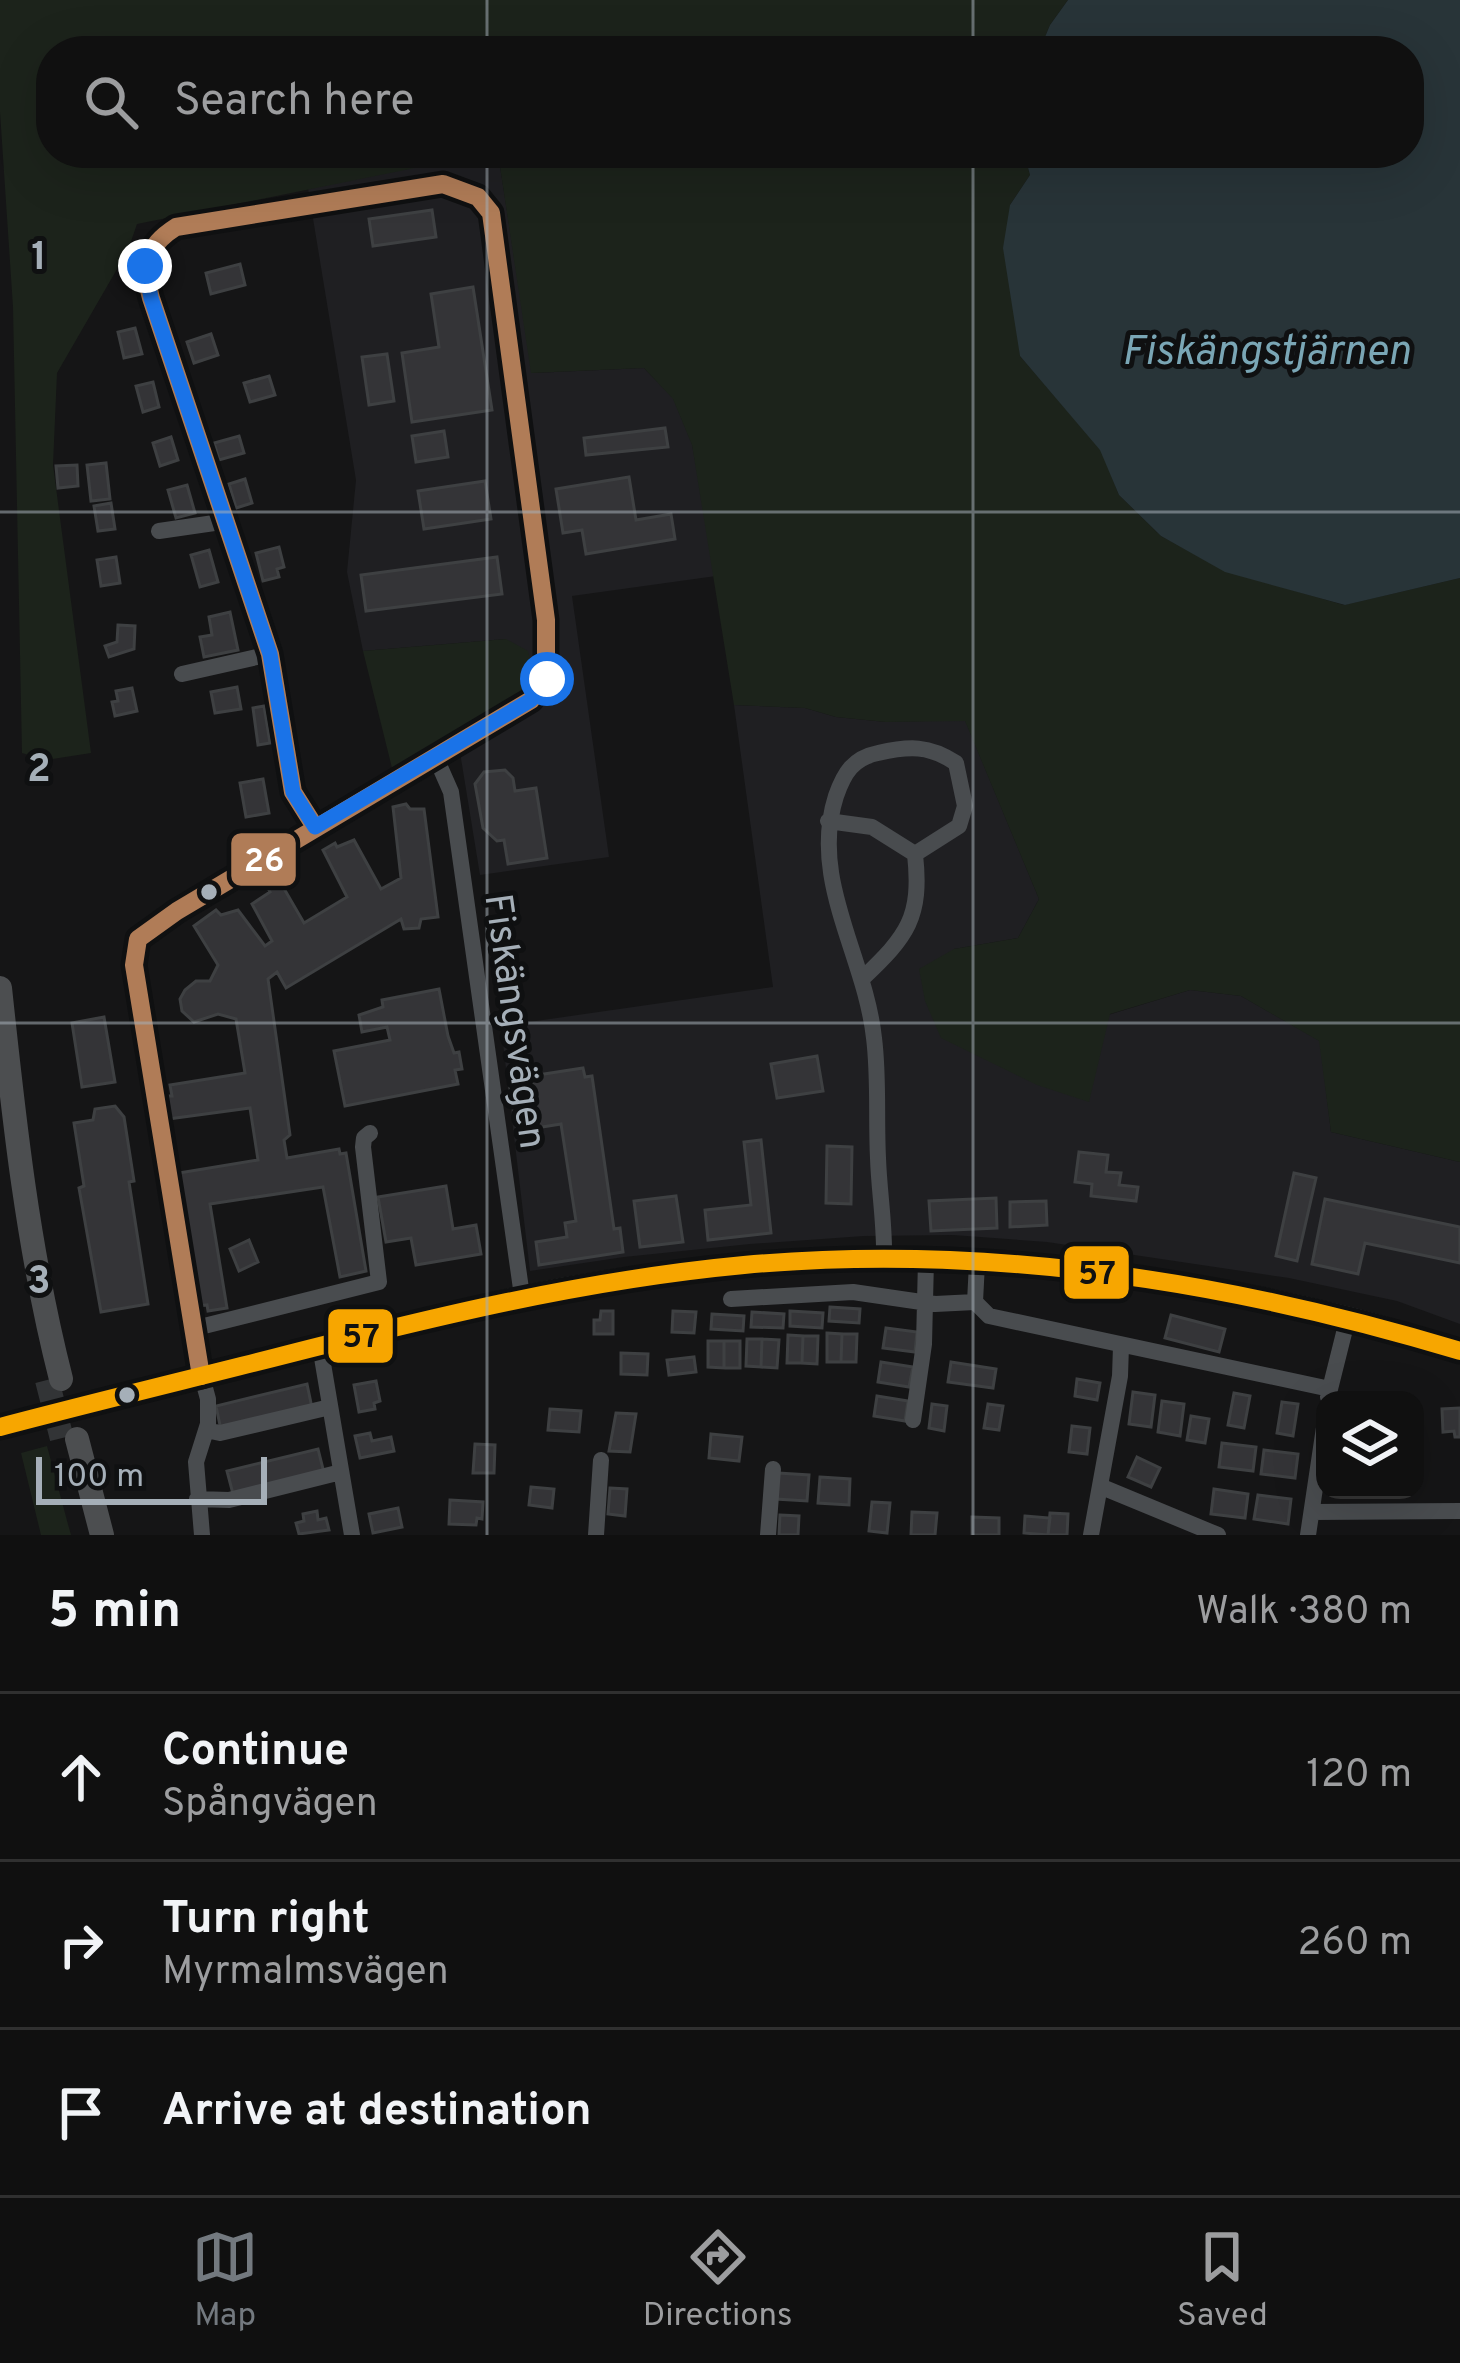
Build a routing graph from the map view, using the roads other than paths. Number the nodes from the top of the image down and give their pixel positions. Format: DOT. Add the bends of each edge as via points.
graph roads {
  1 [pos="229,521"];
  2 [pos="159,531"];
  3 [pos="270,654"];
  4 [pos="182,674"];
  5 [pos="436,758"];
  6 [pos="828,820"];
  7 [pos="315,827"];
  8 [pos="915,854"];
  9 [pos="863,978"];
  10 [pos="0,988"];
  11 [pos="370,1133"];
  12 [pos="0,1134"];
  13 [pos="884,1259"];
  14 [pos="926,1260"];
  15 [pos="976,1263"];
  16 [pos="522,1296"];
  17 [pos="731,1299"];
  18 [pos="924,1302"];
  19 [pos="975,1302"];
  20 [pos="1348,1317"];
  21 [pos="191,1329"];
  22 [pos="320,1346"];
  23 [pos="1121,1346"];
  24 [pos="1460,1351"];
  25 [pos="201,1376"];
  26 [pos="1330,1391"];
  27 [pos="1316,1392"];
  28 [pos="330,1406"];
  29 [pos="913,1420"];
  30 [pos="0,1427"];
  31 [pos="206,1430"];
  32 [pos="601,1460"];
  33 [pos="773,1469"];
  34 [pos="341,1472"];
  35 [pos="1316,1484"];
  36 [pos="1102,1487"];
  37 [pos="197,1499"];
  38 [pos="1460,1511"];
  39 [pos="1312,1512"];
  40 [pos="87,1535"];
  41 [pos="102,1535"];
  42 [pos="202,1535"];
  43 [pos="352,1535"];
  44 [pos="596,1535"];
  45 [pos="768,1535"];
  46 [pos="1091,1535"];
  47 [pos="1218,1535"];
  48 [pos="1308,1535"];
  1 -- 2 [label="street"];
  1 -- 3 [label="street"];
  1 -- 5 [label="street" via="147,284 149,249 198,223 443,184 478,197 491,213 546,620 547,679 531,700"];
  3 -- 4 [label="street"];
  3 -- 7 [label="street" via="293,792"];
  5 -- 7 [label="street"];
  5 -- 16 [label="street, Fiskängsvägen" via="451,792"];
  6 -- 8 [label="street" via="872,826"];
  6 -- 8 [label="street" via="844,773 857,760 913,746 938,750 956,763 965,806 959,826"];
  6 -- 9 [label="street" via="829,870"];
  7 -- 21 [label="street" via="150,929 135,949"];
  8 -- 9 [label="street" via="914,917 901,942"];
  9 -- 13 [label="street" via="874,1040"];
  10 -- 12 [label="highway" via="54,1380 27,1299"];
  11 -- 21 [label="street" via="363,1147 379,1282"];
  13 -- 14 [label="main road"];
  13 -- 16 [label="main road" via="746,1265"];
  14 -- 15 [label="main road"];
  14 -- 18 [label="street"];
  15 -- 19 [label="street"];
  15 -- 20 [label="main road" via="1162,1281"];
  16 -- 22 [label="main road"];
  17 -- 18 [label="street" via="853,1292"];
  18 -- 19 [label="street"];
  18 -- 29 [label="street"];
  19 -- 23 [label="street" via="989,1316"];
  20 -- 24 [label="main road"];
  20 -- 26 [label="street"];
  21 -- 25 [label="street"];
  22 -- 25 [label="main road"];
  22 -- 28 [label="street"];
  23 -- 27 [label="street"];
  23 -- 36 [label="street"];
  25 -- 30 [label="main road, bridge"];
  25 -- 31 [label="street"];
  28 -- 31 [label="street"];
  28 -- 34 [label="street"];
  31 -- 37 [label="street"];
  32 -- 44 [label="street"];
  33 -- 45 [label="street"];
  34 -- 37 [label="street" via="229,1500"];
  34 -- 43 [label="street"];
  35 -- 39 [label="street"];
  36 -- 46 [label="street"];
  36 -- 47 [label="street"];
  37 -- 42 [label="street"];
  38 -- 39 [label="street"];
  39 -- 48 [label="street"];
  40 -- 41 [label="highway" via="70,1441"];
}
